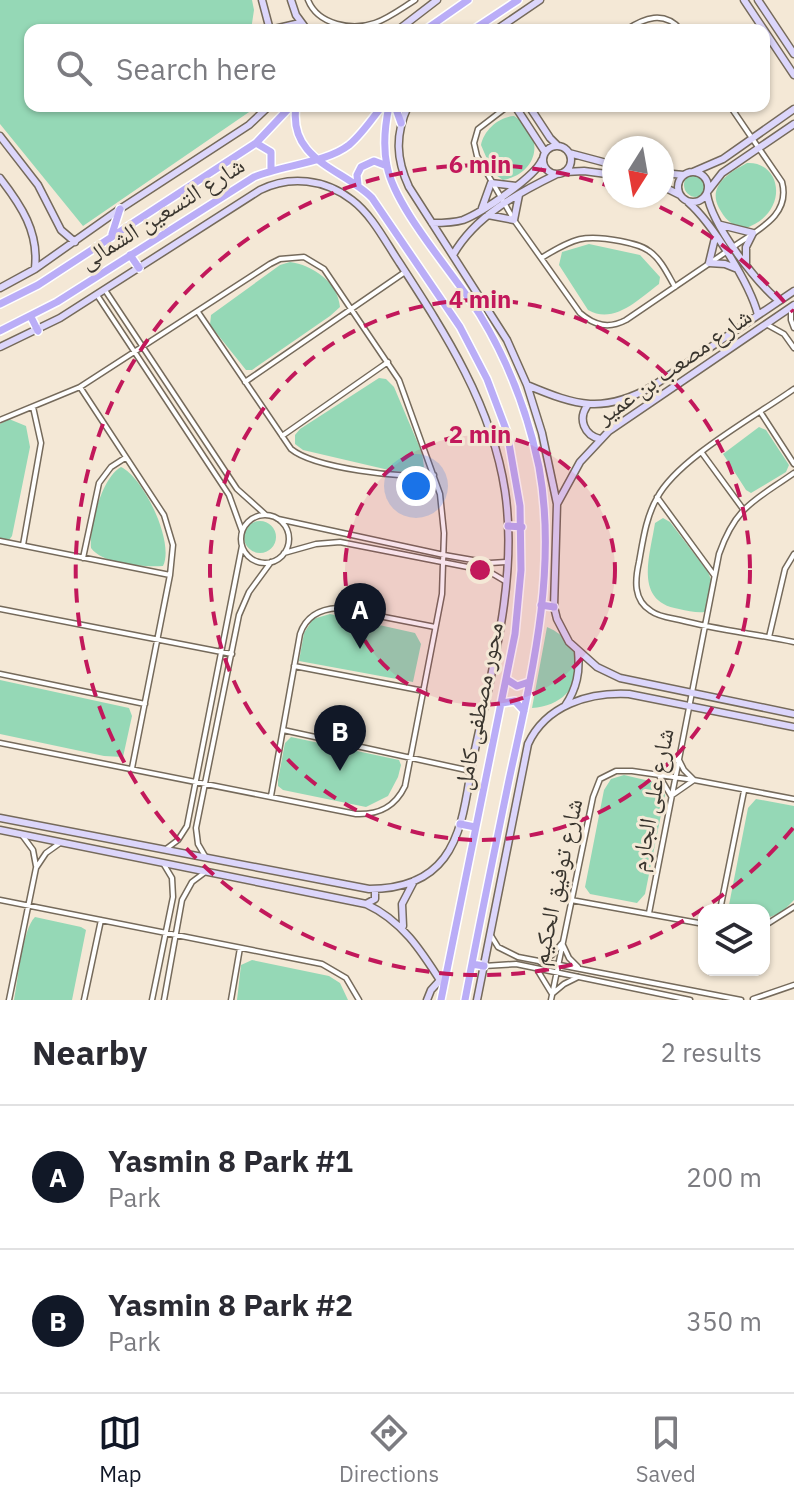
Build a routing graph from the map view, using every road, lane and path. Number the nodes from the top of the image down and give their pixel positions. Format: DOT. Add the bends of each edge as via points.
graph roads {
  1 [pos="262,0"];
  2 [pos="291,0"];
  3 [pos="308,0"];
  4 [pos="415,0"];
  5 [pos="437,0"];
  6 [pos="468,0"];
  7 [pos="518,0"];
  8 [pos="540,0"];
  9 [pos="744,0"];
  10 [pos="758,0"];
  11 [pos="268,24"];
  12 [pos="299,24"];
  13 [pos="340,24"];
  14 [pos="370,24"];
  15 [pos="406,24"];
  16 [pos="434,24"];
  17 [pos="482,24"];
  18 [pos="505,24"];
  19 [pos="636,24"];
  20 [pos="676,24"];
  21 [pos="760,24"];
  22 [pos="770,39"];
  23 [pos="794,54"];
  24 [pos="794,75"];
  25 [pos="794,109"];
  26 [pos="263,112"];
  27 [pos="288,112"];
  28 [pos="295,112"];
  29 [pos="377,112"];
  30 [pos="391,112"];
  31 [pos="395,112"];
  32 [pos="406,112"];
  33 [pos="500,112"];
  34 [pos="520,112"];
  35 [pos="533,112"];
  36 [pos="734,112"];
  37 [pos="401,123"];
  38 [pos="794,124"];
  39 [pos="0,136"];
  40 [pos="753,138"];
  41 [pos="256,143"];
  42 [pos="558,146"];
  43 [pos="759,147"];
  44 [pos="569,153"];
  45 [pos="544,156"];
  46 [pos="315,159"];
  47 [pos="602,162"];
  48 [pos="387,166"];
  49 [pos="271,170"];
  50 [pos="693,172"];
  51 [pos="561,173"];
  52 [pos="602,173"];
  53 [pos="674,174"];
  54 [pos="684,175"];
  55 [pos="0,178"];
  56 [pos="491,183"];
  57 [pos="358,185"];
  58 [pos="518,186"];
  59 [pos="674,190"];
  60 [pos="708,192"];
  61 [pos="519,195"];
  62 [pos="500,197"];
  63 [pos="685,199"];
  64 [pos="504,205"];
  65 [pos="482,208"];
  66 [pos="120,209"];
  67 [pos="488,215"];
  68 [pos="514,220"];
  69 [pos="432,223"];
  70 [pos="721,225"];
  71 [pos="753,233"];
  72 [pos="112,235"];
  73 [pos="715,236"];
  74 [pos="75,242"];
  75 [pos="734,247"];
  76 [pos="725,252"];
  77 [pos="130,255"];
  78 [pos="453,255"];
  79 [pos="542,257"];
  80 [pos="709,263"];
  81 [pos="746,263"];
  82 [pos="139,268"];
  83 [pos="735,268"];
  84 [pos="35,269"];
  85 [pos="405,272"];
  86 [pos="675,287"];
  87 [pos="0,288"];
  88 [pos="105,290"];
  89 [pos="794,291"];
  90 [pos="97,295"];
  91 [pos="779,301"];
  92 [pos="0,304"];
  93 [pos="792,306"];
  94 [pos="351,309"];
  95 [pos="198,312"];
  96 [pos="758,315"];
  97 [pos="31,317"];
  98 [pos="766,324"];
  99 [pos="794,328"];
  100 [pos="0,331"];
  101 [pos="38,331"];
  102 [pos="0,347"];
  103 [pos="143,348"];
  104 [pos="794,348"];
  105 [pos="135,353"];
  106 [pos="388,362"];
  107 [pos="523,374"];
  108 [pos="511,378"];
  109 [pos="245,382"];
  110 [pos="527,385"];
  111 [pos="80,387"];
  112 [pos="794,389"];
  113 [pos="33,406"];
  114 [pos="587,406"];
  115 [pos="761,413"];
  116 [pos="0,420"];
  117 [pos="282,436"];
  118 [pos="600,439"];
  119 [pos="702,453"];
  120 [pos="125,458"];
  121 [pos="794,464"];
  122 [pos="794,473"];
  123 [pos="434,475"];
  124 [pos="657,497"];
  125 [pos="557,504"];
  126 [pos="743,509"];
  127 [pos="266,515"];
  128 [pos="278,519"];
  129 [pos="508,526"];
  130 [pos="522,527"];
  131 [pos="242,531"];
  132 [pos="0,541"];
  133 [pos="23,545"];
  134 [pos="242,546"];
  135 [pos="284,553"];
  136 [pos="794,554"];
  137 [pos="444,555"];
  138 [pos="83,558"];
  139 [pos="271,562"];
  140 [pos="443,562"];
  141 [pos="506,562"];
  142 [pos="170,575"];
  143 [pos="714,575"];
  144 [pos="505,581"];
  145 [pos="541,605"];
  146 [pos="554,607"];
  147 [pos="0,609"];
  148 [pos="705,626"];
  149 [pos="436,627"];
  150 [pos="769,637"];
  151 [pos="158,639"];
  152 [pos="794,642"];
  153 [pos="221,651"];
  154 [pos="578,651"];
  155 [pos="232,654"];
  156 [pos="294,666"];
  157 [pos="0,674"];
  158 [pos="506,679"];
  159 [pos="529,682"];
  160 [pos="424,691"];
  161 [pos="691,694"];
  162 [pos="502,703"];
  163 [pos="145,704"];
  164 [pos="689,705"];
  165 [pos="565,706"];
  166 [pos="524,711"];
  167 [pos="794,714"];
  168 [pos="794,727"];
  169 [pos="283,730"];
  170 [pos="0,743"];
  171 [pos="411,757"];
  172 [pos="678,758"];
  173 [pos="132,768"];
  174 [pos="471,771"];
  175 [pos="658,774"];
  176 [pos="675,777"];
  177 [pos="694,780"];
  178 [pos="196,781"];
  179 [pos="206,782"];
  180 [pos="744,791"];
  181 [pos="271,796"];
  182 [pos="671,796"];
  183 [pos="794,799"];
  184 [pos="0,818"];
  185 [pos="460,824"];
  186 [pos="475,827"];
  187 [pos="0,830"];
  188 [pos="22,834"];
  189 [pos="62,842"];
  190 [pos="164,850"];
  191 [pos="207,858"];
  192 [pos="161,861"];
  193 [pos="36,868"];
  194 [pos="207,871"];
  195 [pos="282,873"];
  196 [pos="414,881"];
  197 [pos="279,885"];
  198 [pos="375,889"];
  199 [pos="0,900"];
  200 [pos="571,900"];
  201 [pos="366,904"];
  202 [pos="721,904"];
  203 [pos="29,906"];
  204 [pos="794,907"];
  205 [pos="649,913"];
  206 [pos="101,920"];
  207 [pos="770,922"];
  208 [pos="698,923"];
  209 [pos="404,929"];
  210 [pos="490,933"];
  211 [pos="166,934"];
  212 [pos="175,935"];
  213 [pos="562,943"];
  214 [pos="240,948"];
  215 [pos="539,962"];
  216 [pos="472,964"];
  217 [pos="558,965"];
  218 [pos="484,966"];
  219 [pos="537,969"];
  220 [pos="580,969"];
  221 [pos="556,973"];
  222 [pos="579,977"];
  223 [pos="443,980"];
  224 [pos="794,985"];
  225 [pos="552,997"];
  226 [pos="9,1000"];
  227 [pos="84,1000"];
  228 [pos="152,1000"];
  229 [pos="164,1000"];
  230 [pos="231,1000"];
  231 [pos="359,1000"];
  232 [pos="427,1000"];
  233 [pos="441,1000"];
  234 [pos="465,1000"];
  235 [pos="477,1000"];
  236 [pos="690,1000"];
  237 [pos="742,1000"];
  238 [pos="754,1000"];
  1 -- 11 [label="street"];
  2 -- 12 [label="street"];
  3 -- 13 [label="street" via="315,13"];
  4 -- 14 [label="street"];
  5 -- 15 [label="street"];
  6 -- 16 [label="main road"];
  7 -- 17 [label="main road"];
  8 -- 18 [label="street"];
  9 -- 21 [label="street"];
  10 -- 23 [label="street"];
  19 -- 20 [label="street" via="652,17"];
  22 -- 24 [label="street"];
  25 -- 40 [label="street"];
  26 -- 66 [label="street"];
  27 -- 41 [label="main road, شارع التسعين الشمالى"];
  28 -- 46 [label="main road" via="299,133"];
  29 -- 46 [label="main road, شارع التسعين الشمالى" via="349,144"];
  30 -- 48 [label="main road, محور مصطفى كامل"];
  31 -- 37 [label="main road"];
  32 -- 37 [label="street"];
  33 -- 56 [label="street" via="476,136 477,156"];
  34 -- 45 [label="street"];
  35 -- 42 [label="street"];
  36 -- 40 [label="street"];
  37 -- 69 [label="street" via="400,168"];
  38 -- 43 [label="street"];
  39 -- 74 [label="street" via="38,185 61,230"];
  40 -- 43 [label="street"];
  40 -- 50 [label="street" via="717,163"];
  41 -- 49 [label="main road" via="271,152"];
  41 -- 72 [label="main road, شارع التسعين الشمالى"];
  42 -- 44 [label="street"];
  42 -- 45 [label="street"];
  43 -- 60 [label="street" via="722,173"];
  43 -- 71 [label="street" via="782,182 784,203"];
  44 -- 47 [label="street"];
  44 -- 51 [label="street" via="571,163"];
  45 -- 51 [label="street" via="547,170"];
  45 -- 58 [label="street"];
  46 -- 49 [label="main road, شارع التسعين الشمالى"];
  46 -- 57 [label="main road, محور مصطفى كامل"];
  48 -- 57 [label="main road" via="364,163"];
  48 -- 108 [label="main road, محور مصطفى كامل" via="402,201 480,315"];
  49 -- 77 [label="main road, شارع التسعين الشمالى"];
  50 -- 54 [label="street"];
  50 -- 60 [label="street" via="706,179"];
  51 -- 52 [label="street"];
  51 -- 61 [label="street"];
  53 -- 54 [label="street"];
  54 -- 63 [label="street" via="678,185"];
  55 -- 84 [label="street" via="28,220"];
  56 -- 58 [label="street"];
  56 -- 62 [label="street"];
  56 -- 65 [label="street"];
  57 -- 130 [label="main road, محور مصطفى كامل" via="385,214 460,327 487,379 509,442"];
  58 -- 62 [label="street"];
  59 -- 63 [label="street"];
  60 -- 63 [label="street" via="698,202"];
  60 -- 70 [label="street"];
  61 -- 64 [label="street"];
  61 -- 68 [label="street"];
  62 -- 64 [label="street"];
  62 -- 65 [label="street"];
  63 -- 73 [label="street"];
  64 -- 67 [label="street"];
  64 -- 68 [label="street"];
  65 -- 69 [label="street" via="460,221"];
  66 -- 72 [label="main road"];
  66 -- 74 [label="street"];
  67 -- 68 [label="street"];
  67 -- 78 [label="street" via="468,231"];
  68 -- 79 [label="street"];
  69 -- 78 [label="street"];
  70 -- 71 [label="street"];
  70 -- 75 [label="street"];
  71 -- 75 [label="street"];
  71 -- 81 [label="street"];
  72 -- 92 [label="main road, شارع التسعين الشمالى"];
  73 -- 76 [label="street"];
  73 -- 80 [label="street"];
  74 -- 84 [label="street"];
  75 -- 76 [label="street"];
  75 -- 81 [label="street"];
  76 -- 80 [label="street"];
  76 -- 83 [label="street"];
  77 -- 82 [label="main road"];
  77 -- 97 [label="main road, شارع التسعين الشمالى"];
  78 -- 107 [label="street"];
  79 -- 86 [label="street" via="581,237 635,244 655,257"];
  79 -- 86 [label="street" via="580,313 596,325 619,324"];
  80 -- 83 [label="street"];
  80 -- 86 [label="street"];
  81 -- 91 [label="street"];
  82 -- 85 [label="street" via="269,185 288,181 338,191 361,208"];
  82 -- 88 [label="street"];
  83 -- 96 [label="street"];
  84 -- 87 [label="street"];
  85 -- 94 [label="street"];
  85 -- 129 [label="street" via="455,352 487,419"];
  88 -- 90 [label="street"];
  88 -- 103 [label="street"];
  89 -- 91 [label="street, شارع مصعب بن عمير"];
  90 -- 101 [label="street"];
  90 -- 105 [label="street"];
  91 -- 96 [label="street, شارع مصعب بن عمير"];
  93 -- 98 [label="street, شارع مصعب بن عمير"];
  93 -- 99 [label="street"];
  94 -- 95 [label="street" via="324,269 292,256 270,264"];
  94 -- 106 [label="street"];
  94 -- 109 [label="street"];
  95 -- 103 [label="street"];
  95 -- 109 [label="street"];
  96 -- 114 [label="street, شارع مصعب بن عمير" via="641,393"];
  97 -- 100 [label="main road, شارع التسعين الشمالى"];
  97 -- 101 [label="main road"];
  98 -- 104 [label="street" via="784,334"];
  98 -- 118 [label="street, شارع مصعب بن عمير"];
  101 -- 102 [label="street"];
  103 -- 105 [label="street"];
  103 -- 127 [label="street" via="237,489"];
  105 -- 111 [label="street"];
  105 -- 131 [label="street" via="229,495"];
  106 -- 117 [label="street"];
  106 -- 123 [label="street" via="405,392"];
  107 -- 108 [label="main road"];
  107 -- 110 [label="street"];
  108 -- 145 [label="main road, محور مصطفى كامل" via="529,427 543,497"];
  109 -- 117 [label="street"];
  110 -- 114 [label="street, شارع مصعب بن عمير"];
  110 -- 125 [label="street"];
  111 -- 113 [label="street"];
  111 -- 120 [label="street"];
  112 -- 115 [label="street"];
  113 -- 116 [label="street"];
  113 -- 133 [label="street" via="41,443"];
  114 -- 118 [label="street" via="584,426"];
  115 -- 119 [label="street"];
  115 -- 121 [label="street"];
  117 -- 123 [label="street" via="297,454 311,460 395,476"];
  118 -- 125 [label="street, شارع مصعب بن عمير" via="575,469"];
  119 -- 124 [label="street" via="679,469"];
  119 -- 126 [label="street"];
  120 -- 138 [label="street" via="99,483"];
  120 -- 142 [label="street" via="164,515 173,545"];
  122 -- 126 [label="street"];
  123 -- 137 [label="street" via="443,513"];
  124 -- 143 [label="street"];
  124 -- 148 [label="street" via="638,566 639,598 660,615"];
  125 -- 146 [label="street"];
  126 -- 143 [label="street, شارع على الجارم" via="729,530"];
  127 -- 128 [label="street"];
  127 -- 131 [label="street" via="251,519"];
  128 -- 135 [label="street" via="288,535"];
  128 -- 137 [label="street"];
  129 -- 130 [label="main road"];
  129 -- 141 [label="street"];
  130 -- 158 [label="main road, محور مصطفى كامل" via="515,634"];
  131 -- 134 [label="street"];
  132 -- 133 [label="street"];
  133 -- 138 [label="street"];
  134 -- 139 [label="street" via="250,558"];
  134 -- 153 [label="street"];
  135 -- 139 [label="street"];
  135 -- 140 [label="street" via="340,542"];
  136 -- 150 [label="street"];
  137 -- 140 [label="street"];
  137 -- 141 [label="street"];
  138 -- 142 [label="street"];
  139 -- 155 [label="street" via="243,603"];
  140 -- 144 [label="street" via="488,571"];
  140 -- 149 [label="street"];
  141 -- 144 [label="street"];
  142 -- 151 [label="street"];
  143 -- 148 [label="street, شارع على الجارم"];
  144 -- 174 [label="street"];
  145 -- 146 [label="main road"];
  145 -- 159 [label="main road, محور مصطفى كامل"];
  146 -- 154 [label="street" via="562,631"];
  147 -- 151 [label="street"];
  148 -- 150 [label="street"];
  148 -- 161 [label="street, شارع على الجارم"];
  149 -- 156 [label="street" via="328,608 303,625"];
  149 -- 160 [label="street"];
  150 -- 152 [label="street"];
  151 -- 153 [label="street"];
  151 -- 163 [label="street"];
  153 -- 155 [label="street"];
  153 -- 178 [label="street"];
  154 -- 161 [label="street" via="620,678"];
  154 -- 165 [label="street" via="579,674"];
  155 -- 179 [label="street"];
  156 -- 160 [label="street"];
  156 -- 169 [label="street"];
  157 -- 163 [label="street"];
  158 -- 159 [label="main road" via="517,686"];
  158 -- 162 [label="main road, محور مصطفى كامل"];
  159 -- 166 [label="main road, محور مصطفى كامل"];
  160 -- 171 [label="street"];
  161 -- 164 [label="street, شارع على الجارم"];
  161 -- 167 [label="street"];
  162 -- 166 [label="main road" via="515,701"];
  162 -- 186 [label="main road, محور مصطفى كامل"];
  163 -- 173 [label="street"];
  164 -- 165 [label="street" via="608,693"];
  164 -- 168 [label="street"];
  164 -- 172 [label="street, شارع على الجارم"];
  165 -- 210 [label="street" via="546,718 528,744"];
  166 -- 216 [label="main road, محور مصطفى كامل"];
  169 -- 171 [label="street"];
  169 -- 181 [label="street"];
  170 -- 173 [label="street"];
  171 -- 174 [label="street"];
  171 -- 181 [label="street" via="400,797 380,812 356,814"];
  172 -- 175 [label="street"];
  172 -- 176 [label="street, شارع على الجارم"];
  172 -- 177 [label="street"];
  173 -- 178 [label="street"];
  174 -- 185 [label="street"];
  175 -- 176 [label="street, شارع توفيق الحكيم"];
  175 -- 182 [label="street"];
  175 -- 200 [label="street, شارع توفيق الحكيم" via="616,771 600,779"];
  176 -- 177 [label="street, شارع توفيق الحكيم"];
  176 -- 182 [label="street, شارع على الجارم"];
  177 -- 180 [label="street, شارع توفيق الحكيم"];
  177 -- 182 [label="street"];
  178 -- 179 [label="street"];
  178 -- 190 [label="street" via="187,826"];
  179 -- 181 [label="street"];
  179 -- 191 [label="street" via="196,828"];
  180 -- 183 [label="street, شارع توفيق الحكيم"];
  180 -- 202 [label="street"];
  182 -- 205 [label="street, شارع على الجارم"];
  184 -- 190 [label="street"];
  185 -- 186 [label="main road"];
  185 -- 196 [label="street" via="443,859"];
  186 -- 223 [label="main road, محور مصطفى كامل"];
  187 -- 188 [label="street"];
  188 -- 189 [label="street"];
  188 -- 193 [label="street" via="33,850"];
  189 -- 192 [label="street"];
  189 -- 193 [label="street"];
  190 -- 191 [label="street"];
  191 -- 195 [label="street"];
  192 -- 194 [label="street"];
  192 -- 211 [label="street" via="174,888"];
  193 -- 203 [label="street"];
  194 -- 197 [label="street"];
  194 -- 212 [label="street" via="186,891"];
  195 -- 197 [label="street"];
  195 -- 198 [label="street"];
  196 -- 198 [label="street"];
  196 -- 209 [label="street" via="402,904"];
  197 -- 201 [label="street"];
  198 -- 201 [label="street" via="375,899"];
  199 -- 203 [label="street"];
  200 -- 205 [label="street"];
  200 -- 213 [label="street, شارع توفيق الحكيم"];
  201 -- 209 [label="street"];
  203 -- 206 [label="street"];
  203 -- 226 [label="street"];
  204 -- 207 [label="street"];
  205 -- 208 [label="street"];
  206 -- 211 [label="street"];
  206 -- 227 [label="street"];
  209 -- 223 [label="street"];
  210 -- 215 [label="street" via="503,951"];
  210 -- 218 [label="street"];
  211 -- 212 [label="street"];
  211 -- 228 [label="street"];
  212 -- 214 [label="street"];
  212 -- 229 [label="street"];
  213 -- 215 [label="street"];
  213 -- 217 [label="street, شارع توفيق الحكيم"];
  213 -- 220 [label="street"];
  214 -- 230 [label="street"];
  214 -- 231 [label="street" via="335,969"];
  215 -- 217 [label="street"];
  216 -- 218 [label="main road"];
  216 -- 234 [label="main road, محور مصطفى كامل"];
  217 -- 220 [label="street"];
  217 -- 221 [label="street, شارع توفيق الحكيم"];
  218 -- 219 [label="street"];
  218 -- 235 [label="street"];
  219 -- 221 [label="street"];
  219 -- 225 [label="street"];
  220 -- 237 [label="street"];
  221 -- 222 [label="street"];
  221 -- 225 [label="street, شارع توفيق الحكيم"];
  222 -- 225 [label="street"];
  222 -- 236 [label="street"];
  223 -- 232 [label="street"];
  223 -- 233 [label="main road, محور مصطفى كامل"];
  224 -- 238 [label="street"];
  237 -- 238 [label="street"];
}
